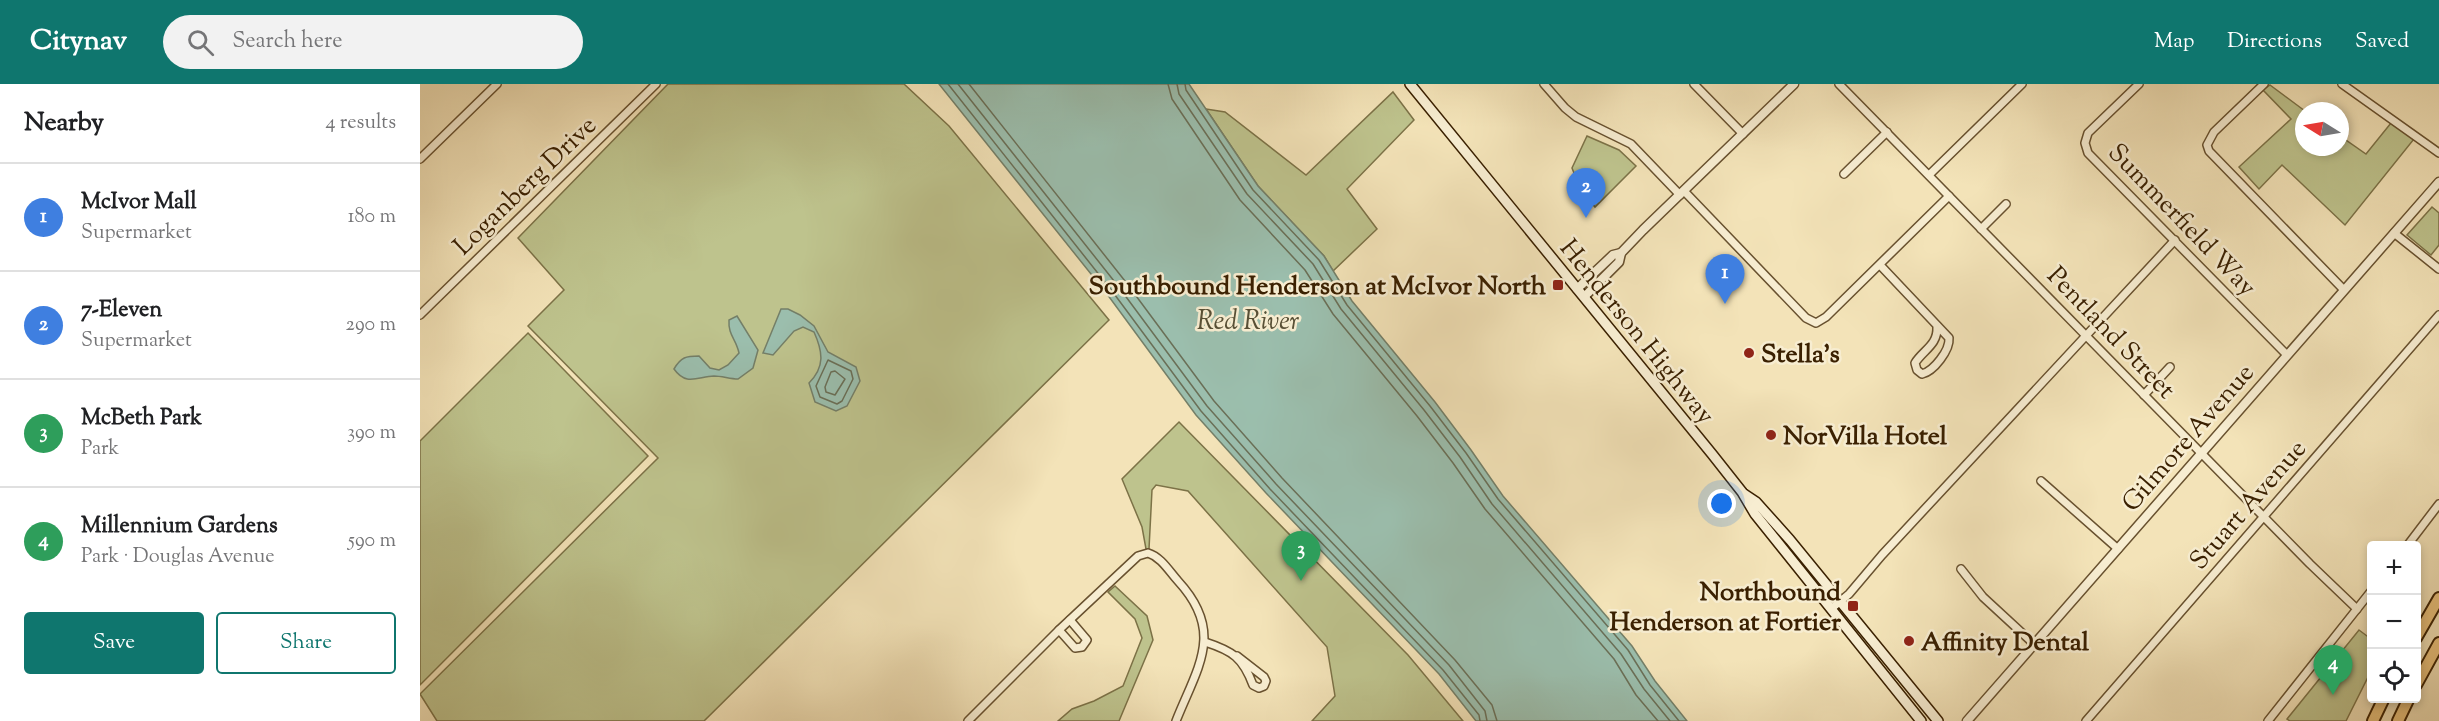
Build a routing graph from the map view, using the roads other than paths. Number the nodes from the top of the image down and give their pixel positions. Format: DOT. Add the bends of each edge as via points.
graph roads {
  1 [pos="497,84"];
  2 [pos="656,84"];
  3 [pos="1410,84"];
  4 [pos="1544,84"];
  5 [pos="1694,84"];
  6 [pos="1794,84"];
  7 [pos="1839,84"];
  8 [pos="2022,84"];
  9 [pos="2139,84"];
  10 [pos="2264,84"];
  11 [pos="2342,84"];
  12 [pos="1887,132"];
  13 [pos="1743,134"];
  14 [pos="2439,153"];
  15 [pos="420,159"];
  16 [pos="1844,174"];
  17 [pos="1929,176"];
  18 [pos="2439,182"];
  19 [pos="1682,193"];
  20 [pos="1949,196"];
  21 [pos="2006,204"];
  22 [pos="1981,228"];
  23 [pos="2394,233"];
  24 [pos="2175,240"];
  25 [pos="1621,253"];
  26 [pos="1880,265"];
  27 [pos="2439,269"];
  28 [pos="1577,289"];
  29 [pos="2344,290"];
  30 [pos="1584,297"];
  31 [pos="420,315"];
  32 [pos="2439,315"];
  33 [pos="1937,327"];
  34 [pos="2087,336"];
  35 [pos="2287,355"];
  36 [pos="2170,367"];
  37 [pos="2144,396"];
  38 [pos="2201,452"];
  39 [pos="2041,482"];
  40 [pos="1742,492"];
  41 [pos="2439,504"];
  42 [pos="2264,516"];
  43 [pos="2411,541"];
  44 [pos="2118,549"];
  45 [pos="1960,569"];
  46 [pos="2368,595"];
  47 [pos="2439,598"];
  48 [pos="1841,602"];
  49 [pos="1831,609"];
  50 [pos="2357,609"];
  51 [pos="1070,620"];
  52 [pos="2421,629"];
  53 [pos="1059,630"];
  54 [pos="1205,642"];
  55 [pos="2034,644"];
  56 [pos="2439,644"];
  57 [pos="1238,656"];
  58 [pos="2421,676"];
  59 [pos="2382,703"];
  60 [pos="2407,703"];
  61 [pos="968,721"];
  62 [pos="1176,721"];
  63 [pos="1921,721"];
  64 [pos="1938,721"];
  65 [pos="1967,721"];
  66 [pos="2086,721"];
  67 [pos="2268,721"];
  68 [pos="2373,721"];
  69 [pos="2398,721"];
  1 -- 15 [label="street"];
  2 -- 31 [label="street, Loganberg Drive"];
  3 -- 28 [label="main road, Henderson Highway"];
  4 -- 19 [label="street" via="1576,117 1630,144"];
  5 -- 13 [label="street"];
  6 -- 13 [label="street"];
  7 -- 12 [label="street, Pentland Street"];
  8 -- 17 [label="street"];
  9 -- 24 [label="street, Summerfield Way" via="2088,133 2085,143 2088,153"];
  10 -- 29 [label="street" via="2214,132 2207,145 2209,151"];
  11 -- 14 [label="street"];
  12 -- 16 [label="street"];
  12 -- 17 [label="street, Pentland Street"];
  13 -- 19 [label="street"];
  17 -- 20 [label="street, Pentland Street"];
  18 -- 23 [label="street, Gilmore Avenue"];
  19 -- 25 [label="street"];
  19 -- 26 [label="street" via="1810,321 1816,323 1826,317"];
  20 -- 22 [label="street, Pentland Street"];
  20 -- 26 [label="street"];
  21 -- 22 [label="street"];
  22 -- 34 [label="street, Pentland Street"];
  23 -- 27 [label="street"];
  23 -- 29 [label="street, Gilmore Avenue"];
  24 -- 34 [label="street"];
  24 -- 35 [label="street, Summerfield Way"];
  25 -- 28 [label="street" via="1613,255"];
  25 -- 30 [label="street" via="1619,261"];
  26 -- 33 [label="street"];
  28 -- 30 [label="main road, Henderson Highway"];
  29 -- 35 [label="street, Gilmore Avenue"];
  30 -- 40 [label="main road, Henderson Highway"];
  32 -- 42 [label="street, Stuart Avenue"];
  33 -- 33 [label="street" via="1946,332 1948,348 1922,374 1916,363 1935,342"];
  34 -- 37 [label="street, Pentland Street"];
  34 -- 48 [label="street"];
  35 -- 38 [label="street, Gilmore Avenue"];
  36 -- 37 [label="street"];
  37 -- 38 [label="street, Pentland Street"];
  38 -- 42 [label="street, Pentland Street"];
  38 -- 44 [label="street, Gilmore Avenue"];
  39 -- 44 [label="street"];
  40 -- 48 [label="main road, Henderson Highway" via="1756,502"];
  40 -- 49 [label="main road, Henderson Highway"];
  41 -- 43 [label="street"];
  42 -- 50 [label="street, Pentland Street"];
  42 -- 66 [label="street, Stuart Avenue"];
  44 -- 55 [label="street, Gilmore Avenue"];
  45 -- 55 [label="street" via="1983,597"];
  46 -- 50 [label="street"];
  47 -- 52 [label="main road"];
  48 -- 49 [label="street"];
  48 -- 64 [label="main road, Henderson Highway"];
  49 -- 63 [label="main road, Henderson Highway"];
  50 -- 67 [label="street"];
  51 -- 53 [label="street"];
  51 -- 53 [label="street" via="1087,640 1082,647 1075,648"];
  51 -- 54 [label="street" via="1138,556 1148,553 1195,601"];
  53 -- 61 [label="street"];
  54 -- 57 [label="street"];
  54 -- 62 [label="street"];
  55 -- 65 [label="street, Gilmore Avenue"];
  56 -- 58 [label="main road"];
  57 -- 57 [label="street" via="1253,686 1264,686 1264,677"];
  59 -- 68 [label="main road"];
  60 -- 69 [label="main road"];
}
